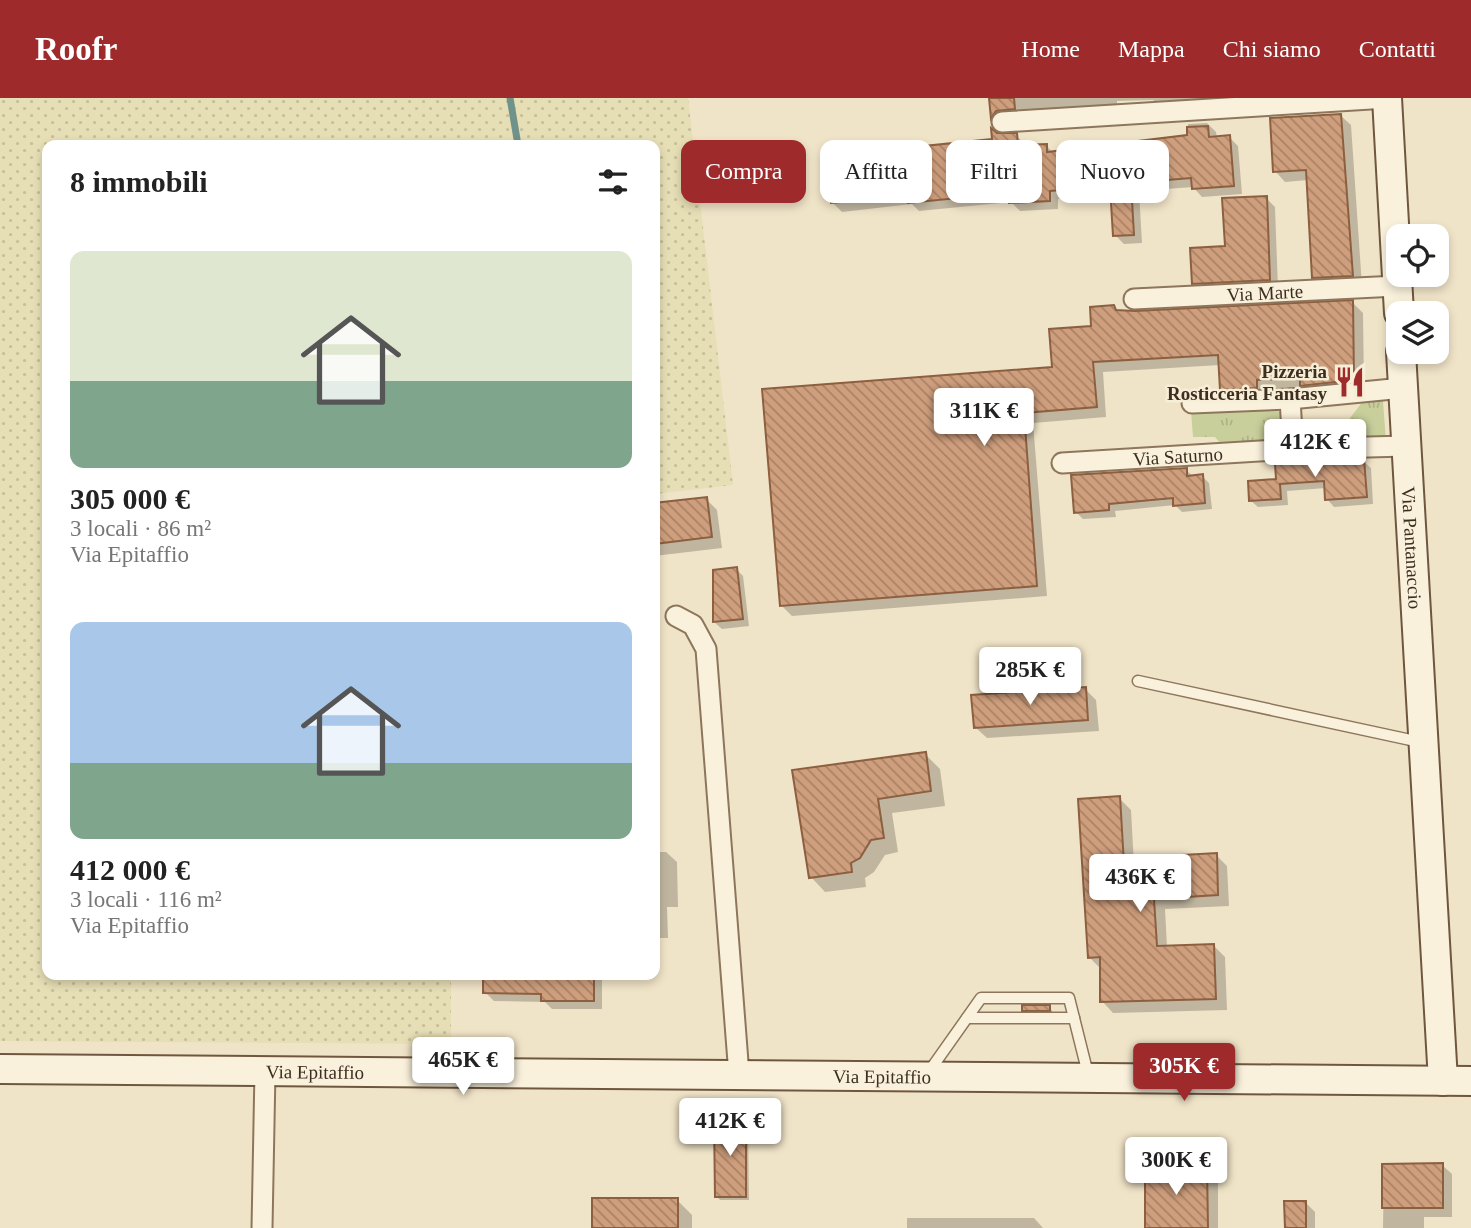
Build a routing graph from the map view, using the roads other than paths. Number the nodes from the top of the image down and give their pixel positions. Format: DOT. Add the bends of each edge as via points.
graph roads {
  1 [pos="1387,98"];
  2 [pos="1002,122"];
  3 [pos="1134,299"];
  4 [pos="1398,300"];
  5 [pos="1402,364"];
  6 [pos="1403,388"];
  7 [pos="1290,399"];
  8 [pos="1192,403"];
  9 [pos="1406,446"];
  10 [pos="1293,449"];
  11 [pos="1062,463"];
  12 [pos="676,616"];
  13 [pos="1139,681"];
  14 [pos="1424,743"];
  15 [pos="967,1018"];
  16 [pos="1074,1018"];
  17 [pos="0,1069"];
  18 [pos="265,1071"];
  19 [pos="739,1075"];
  20 [pos="926,1077"];
  21 [pos="1089,1078"];
  22 [pos="1443,1081"];
  23 [pos="1471,1081"];
  24 [pos="262,1228"];
  1 -- 2 [label="street"];
  1 -- 4 [label="main road"];
  3 -- 4 [label="street, Via Marte"];
  5 -- 6 [label="main road, Via Pantanaccio"];
  6 -- 7 [label="street"];
  6 -- 9 [label="main road, Via Pantanaccio"];
  7 -- 8 [label="street"];
  7 -- 10 [label="street"];
  9 -- 10 [label="street, Via Saturno"];
  9 -- 14 [label="main road, Via Pantanaccio"];
  10 -- 11 [label="street, Via Saturno"];
  12 -- 19 [label="street" via="693,625 706,649"];
  13 -- 14 [label="lane"];
  14 -- 22 [label="main road, Via Pantanaccio"];
  15 -- 16 [label="lane"];
  15 -- 16 [label="lane" via="981,998 1069,998"];
  15 -- 20 [label="lane"];
  16 -- 21 [label="lane"];
  17 -- 18 [label="main road, Via Epitaffio"];
  18 -- 19 [label="main road, Via Epitaffio"];
  18 -- 24 [label="street"];
  19 -- 20 [label="main road, Via Epitaffio"];
  20 -- 21 [label="main road, Via Epitaffio"];
  21 -- 22 [label="main road, Via Epitaffio"];
  22 -- 23 [label="main road, Via Epitaffio"];
}
